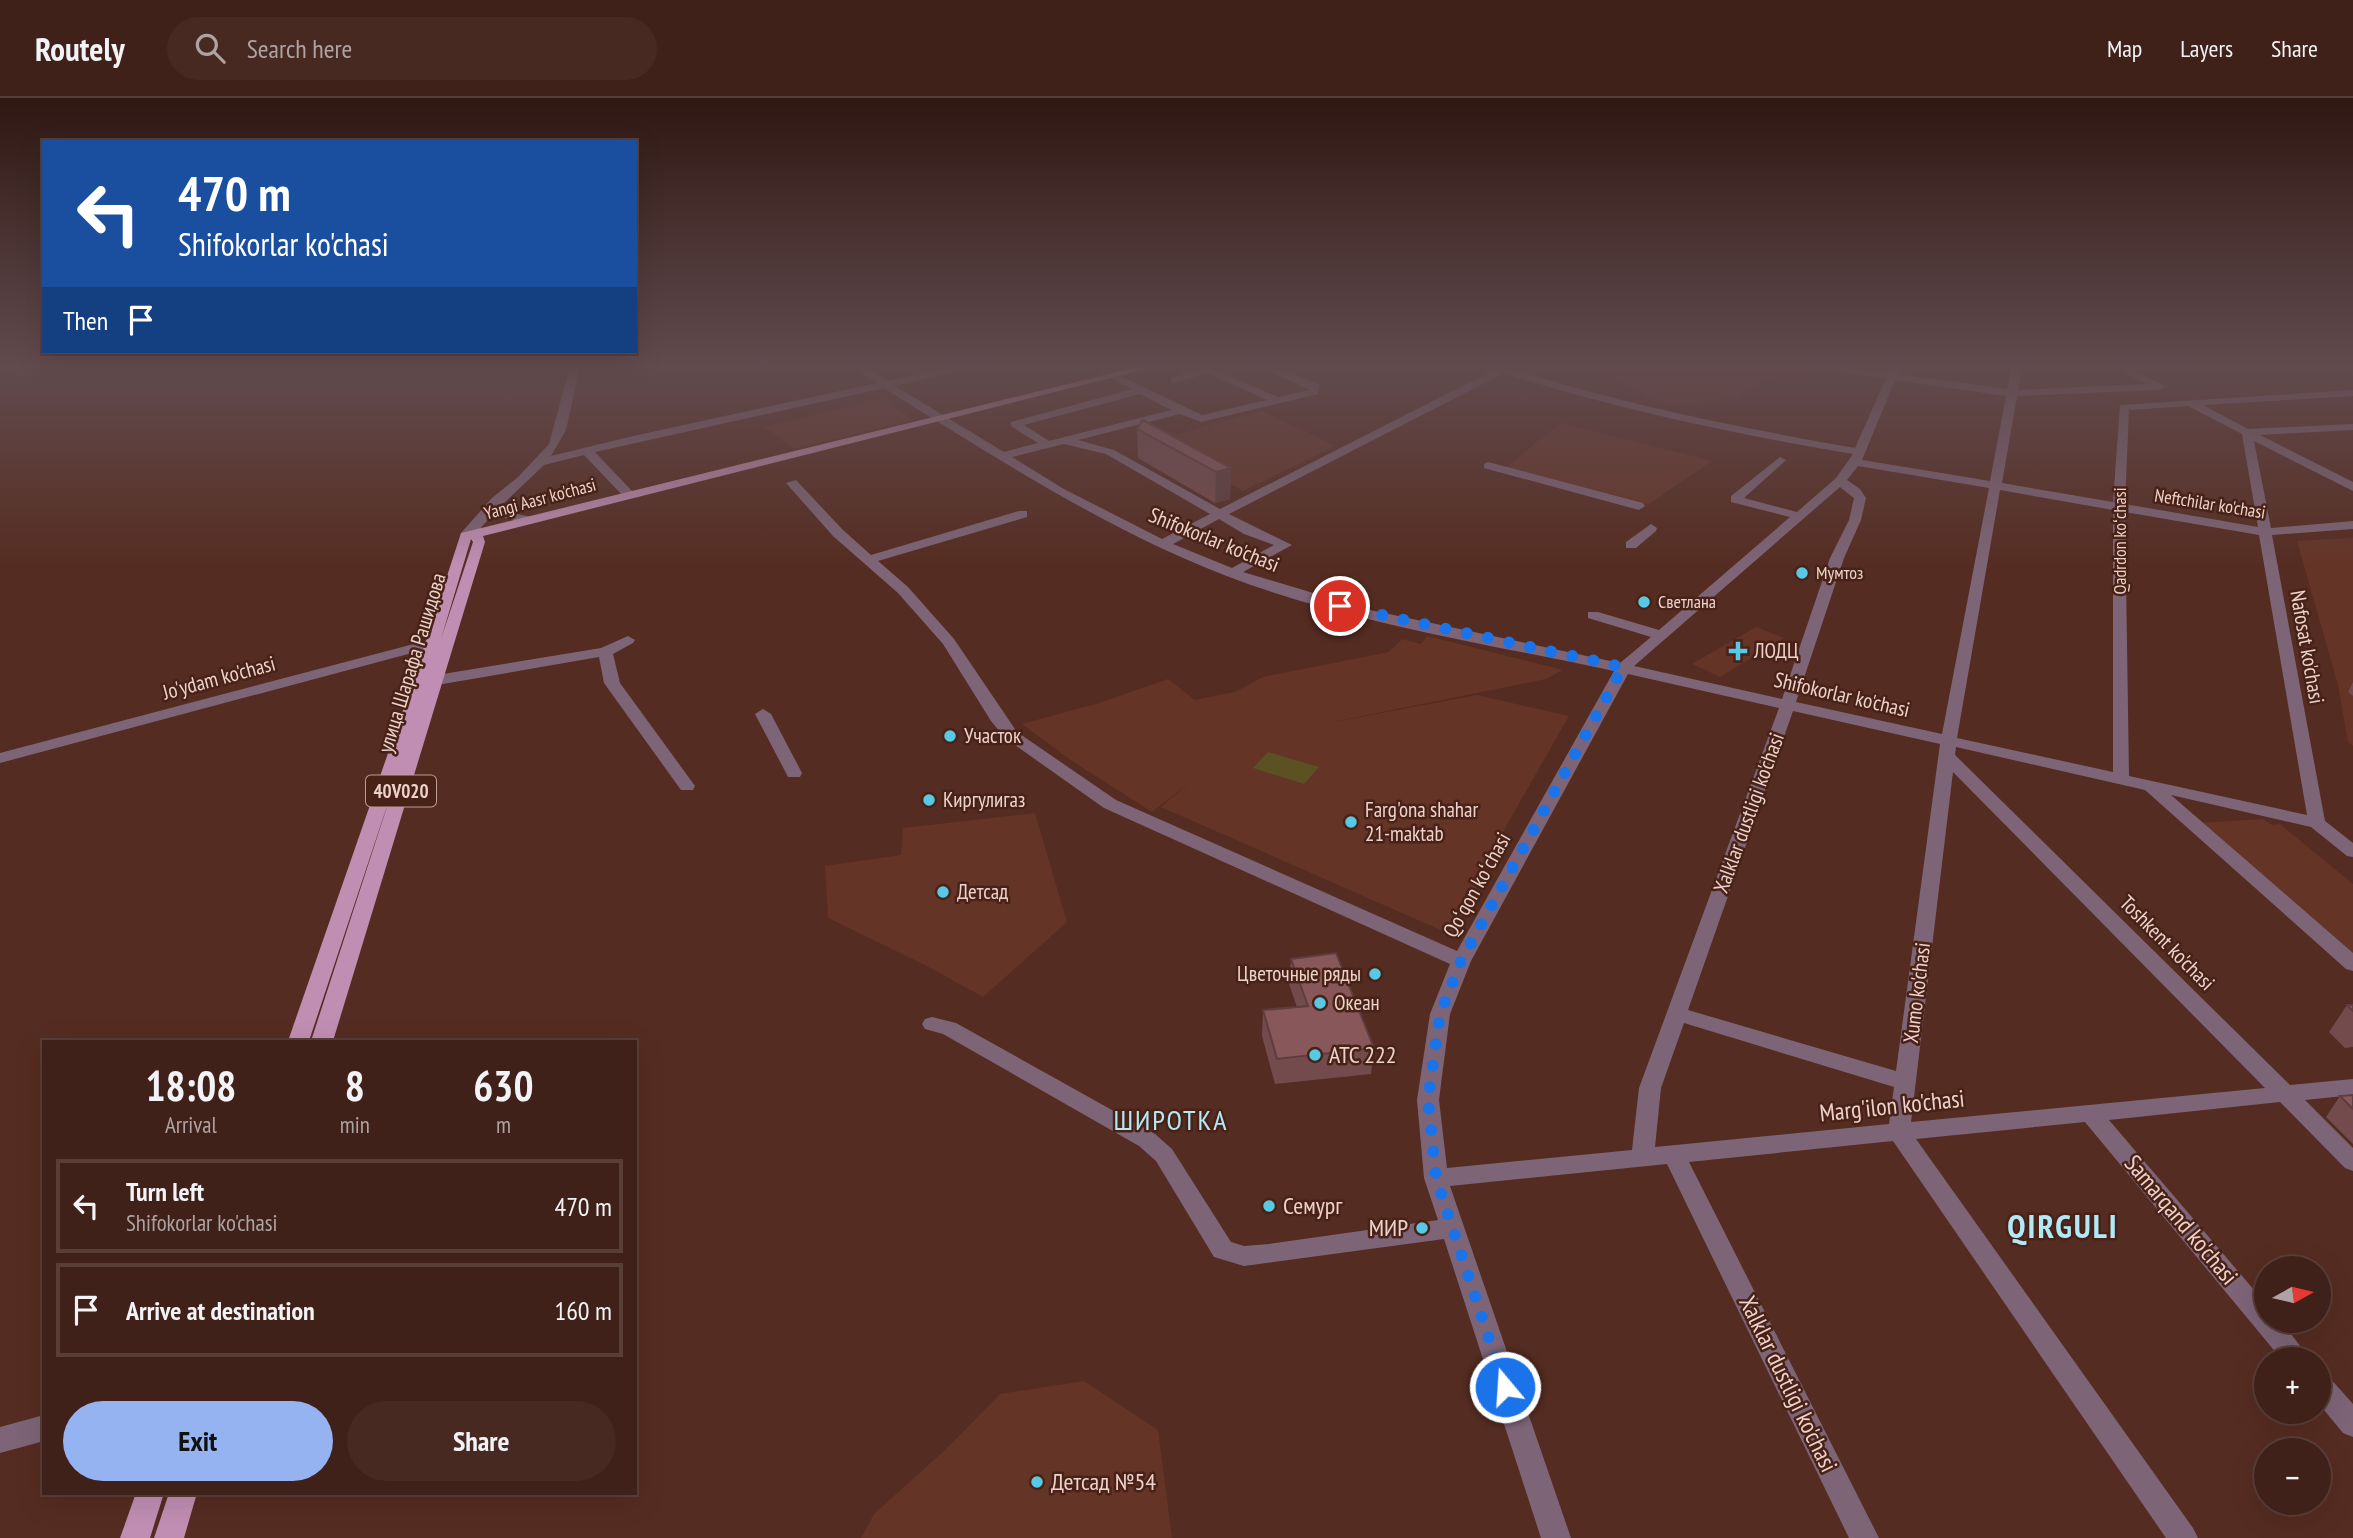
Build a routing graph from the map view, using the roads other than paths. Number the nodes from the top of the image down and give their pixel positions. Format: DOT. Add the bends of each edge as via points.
graph roads {
  1 [pos="558,433"];
  2 [pos="664,433"];
  3 [pos="878,433"];
  4 [pos="965,433"];
  5 [pos="1032,433"];
  6 [pos="1091,433"];
  7 [pos="1376,433"];
  8 [pos="1751,433"];
  9 [pos="1867,433"];
  10 [pos="2003,433"];
  11 [pos="2123,433"];
  12 [pos="2247,433"];
  13 [pos="2249,433"];
  14 [pos="1051,443"];
  15 [pos="586,450"];
  16 [pos="1002,456"];
  17 [pos="1857,457"];
  18 [pos="1780,460"];
  19 [pos="539,463"];
  20 [pos="1488,466"];
  21 [pos="1840,481"];
  22 [pos="792,483"];
  23 [pos="1993,485"];
  24 [pos="2353,487"];
  25 [pos="628,494"];
  26 [pos="496,501"];
  27 [pos="1639,506"];
  28 [pos="2119,506"];
  29 [pos="1023,514"];
  30 [pos="1219,515"];
  31 [pos="1799,516"];
  32 [pos="527,520"];
  33 [pos="2353,525"];
  34 [pos="1651,528"];
  35 [pos="2266,532"];
  36 [pos="472,538"];
  37 [pos="1162,544"];
  38 [pos="1631,545"];
  39 [pos="868,559"];
  40 [pos="1232,573"];
  41 [pos="1593,615"];
  42 [pos="1661,635"];
  43 [pos="441,640"];
  44 [pos="628,640"];
  45 [pos="605,652"];
  46 [pos="1623,667"];
  47 [pos="437,680"];
  48 [pos="1788,704"];
  49 [pos="763,714"];
  50 [pos="1949,749"];
  51 [pos="0,758"];
  52 [pos="794,772"];
  53 [pos="2121,779"];
  54 [pos="687,786"];
  55 [pos="2150,786"];
  56 [pos="2317,823"];
  57 [pos="2350,846"];
  58 [pos="356,932"];
  59 [pos="333,935"];
  60 [pos="1461,961"];
  61 [pos="2353,964"];
  62 [pos="1676,1014"];
  63 [pos="932,1024"];
  64 [pos="298,1040"];
  65 [pos="322,1040"];
  66 [pos="1905,1082"];
  67 [pos="2353,1087"];
  68 [pos="2285,1094"];
  69 [pos="2090,1113"];
  70 [pos="1899,1132"];
  71 [pos="1674,1154"];
  72 [pos="1643,1157"];
  73 [pos="2353,1162"];
  74 [pos="1436,1178"];
  75 [pos="1453,1228"];
  76 [pos="2287,1347"];
  77 [pos="2331,1398"];
  78 [pos="2353,1424"];
  79 [pos="42,1429"];
  80 [pos="0,1440"];
  81 [pos="149,1495"];
  82 [pos="182,1495"];
  83 [pos="135,1538"];
  84 [pos="169,1538"];
  85 [pos="1556,1538"];
  86 [pos="1864,1538"];
  87 [pos="2183,1538"];
  1 -- 19 [label="street"];
  2 -- 15 [label="street"];
  3 -- 25 [label="main road, Yangi Aasr ko'chasi"];
  4 -- 16 [label="street, Shifokorlar ko'chasi"];
  5 -- 14 [label="street"];
  6 -- 14 [label="street"];
  7 -- 30 [label="street"];
  8 -- 17 [label="street, Neftchilar ko'chasi"];
  9 -- 17 [label="street, Qoʻqon koʻchasi"];
  10 -- 23 [label="street, Xumo ko'chasi"];
  11 -- 28 [label="street, Qadrdon koʻchasi"];
  12 -- 35 [label="street, Nafosat ko'chasi"];
  13 -- 24 [label="street"];
  14 -- 16 [label="street"];
  14 -- 30 [label="street" via="1090,445 1110,452"];
  15 -- 19 [label="street"];
  15 -- 25 [label="street"];
  16 -- 37 [label="street, Shifokorlar ko'chasi" via="1060,492"];
  17 -- 21 [label="street, Qoʻqon koʻchasi"];
  17 -- 23 [label="street, Neftchilar ko'chasi"];
  18 -- 31 [label="street" via="1735,499"];
  19 -- 26 [label="street"];
  20 -- 27 [label="street"];
  21 -- 31 [label="street, Qoʻqon koʻchasi"];
  21 -- 48 [label="street, Xalklar dustligi ko'chasi" via="1860,498 1855,520 1837,558"];
  22 -- 39 [label="street"];
  23 -- 28 [label="street, Neftchilar ko'chasi"];
  23 -- 50 [label="street, Xumo ko'chasi"];
  25 -- 32 [label="main road, Yangi Aasr ko'chasi"];
  26 -- 32 [label="street" via="499,513"];
  26 -- 36 [label="street" via="480,518"];
  28 -- 35 [label="street, Neftchilar ko'chasi"];
  28 -- 53 [label="street, Qadrdon koʻchasi"];
  29 -- 39 [label="street"];
  30 -- 37 [label="street"];
  30 -- 40 [label="street" via="1285,545"];
  31 -- 42 [label="street, Qoʻqon koʻchasi"];
  32 -- 36 [label="main road, Yangi Aasr ko'chasi"];
  33 -- 35 [label="street, Neftchilar ko'chasi"];
  34 -- 38 [label="street"];
  35 -- 56 [label="street, Nafosat ko'chasi"];
  36 -- 43 [label="main road"];
  37 -- 40 [label="street, Shifokorlar ko'chasi"];
  39 -- 60 [label="street" via="949,642 1011,735 1110,804"];
  40 -- 46 [label="street, Shifokorlar ko'chasi" via="1367,614"];
  41 -- 42 [label="street"];
  42 -- 46 [label="street, Qoʻqon koʻchasi"];
  43 -- 47 [label="main road, улица Шарафа Рашидова / 40V020"];
  43 -- 51 [label="street, Jo'ydam ko'chasi"];
  43 -- 59 [label="main road"];
  44 -- 45 [label="street"];
  45 -- 47 [label="street"];
  45 -- 54 [label="street" via="612,683"];
  46 -- 48 [label="street, Shifokorlar ko'chasi"];
  46 -- 60 [label="street, Qoʻqon koʻchasi"];
  47 -- 58 [label="main road, улица Шарафа Рашидова / 40V020"];
  48 -- 50 [label="street, Shifokorlar ko'chasi"];
  48 -- 62 [label="street, Xalklar dustligi ko'chasi"];
  49 -- 52 [label="street"];
  50 -- 53 [label="street, Shifokorlar ko'chasi"];
  50 -- 66 [label="street, Xumo ko'chasi"];
  50 -- 68 [label="street, Toshkent ko'chasi"];
  53 -- 55 [label="street, Shifokorlar ko'chasi"];
  55 -- 56 [label="street, Shifokorlar ko'chasi"];
  55 -- 61 [label="street"];
  56 -- 57 [label="street"];
  58 -- 59 [label="main road"];
  58 -- 65 [label="main road, улица Шарафа Рашидова / 40V020"];
  59 -- 64 [label="main road"];
  60 -- 74 [label="street, Qoʻqon koʻchasi" via="1440,1014 1428,1100"];
  62 -- 66 [label="street"];
  62 -- 72 [label="street, Xalklar dustligi ko'chasi" via="1650,1088"];
  63 -- 75 [label="street" via="949,1028 1147,1140 1164,1155 1223,1250 1244,1256 1269,1254"];
  66 -- 70 [label="street, Xumo ko'chasi"];
  67 -- 68 [label="street, Marg'ilon ko'chasi"];
  68 -- 69 [label="street, Marg'ilon ko'chasi"];
  68 -- 73 [label="street, Toshkent ko'chasi"];
  69 -- 70 [label="street, Marg'ilon ko'chasi"];
  69 -- 76 [label="street, Samarqand ko'chasi"];
  70 -- 71 [label="street, Marg'ilon ko'chasi"];
  70 -- 87 [label="street"];
  71 -- 72 [label="street, Marg'ilon ko'chasi"];
  71 -- 86 [label="street, Xalklar dustligi ko'chasi"];
  72 -- 74 [label="street, Marg'ilon ko'chasi"];
  74 -- 75 [label="street, Qoʻqon koʻchasi"];
  75 -- 85 [label="street, Qoʻqon koʻchasi"];
  77 -- 78 [label="street"];
  79 -- 80 [label="street"];
  81 -- 83 [label="main road"];
  82 -- 84 [label="main road"];
}
